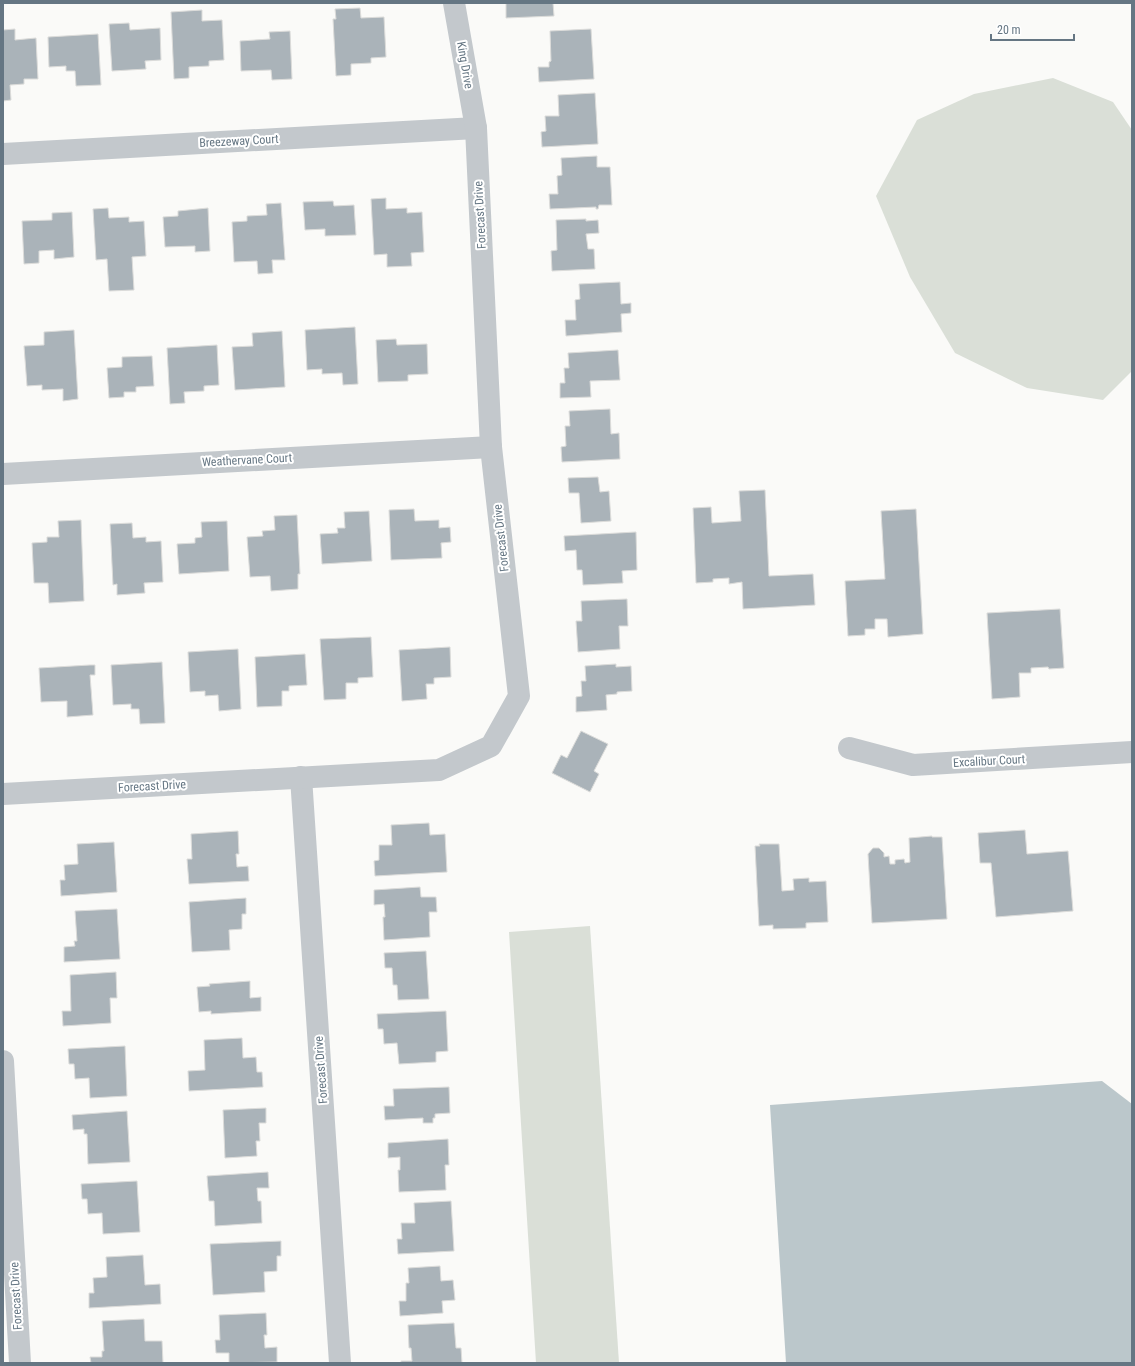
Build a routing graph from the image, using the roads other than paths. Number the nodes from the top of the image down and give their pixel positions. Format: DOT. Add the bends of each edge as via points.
graph roads {
  1 [pos="454,3"];
  2 [pos="476,128"];
  3 [pos="3,154"];
  4 [pos="490,447"];
  5 [pos="3,474"];
  6 [pos="849,748"];
  7 [pos="1132,752"];
  8 [pos="301,778"];
  9 [pos="3,794"];
  10 [pos="3,1061"];
  11 [pos="20,1363"];
  12 [pos="340,1363"];
  1 -- 2 [label="street, King Drive"];
  2 -- 3 [label="street, Breezeway Court"];
  2 -- 4 [label="street, Forecast Drive"];
  4 -- 5 [label="street, Weathervane Court"];
  4 -- 8 [label="street, Forecast Drive" via="519,696 491,746 439,770"];
  6 -- 7 [label="street, Excalibur Court" via="913,765"];
  8 -- 9 [label="street, Forecast Drive"];
  8 -- 12 [label="street, Forecast Drive"];
  10 -- 11 [label="street, Forecast Drive"];
}
